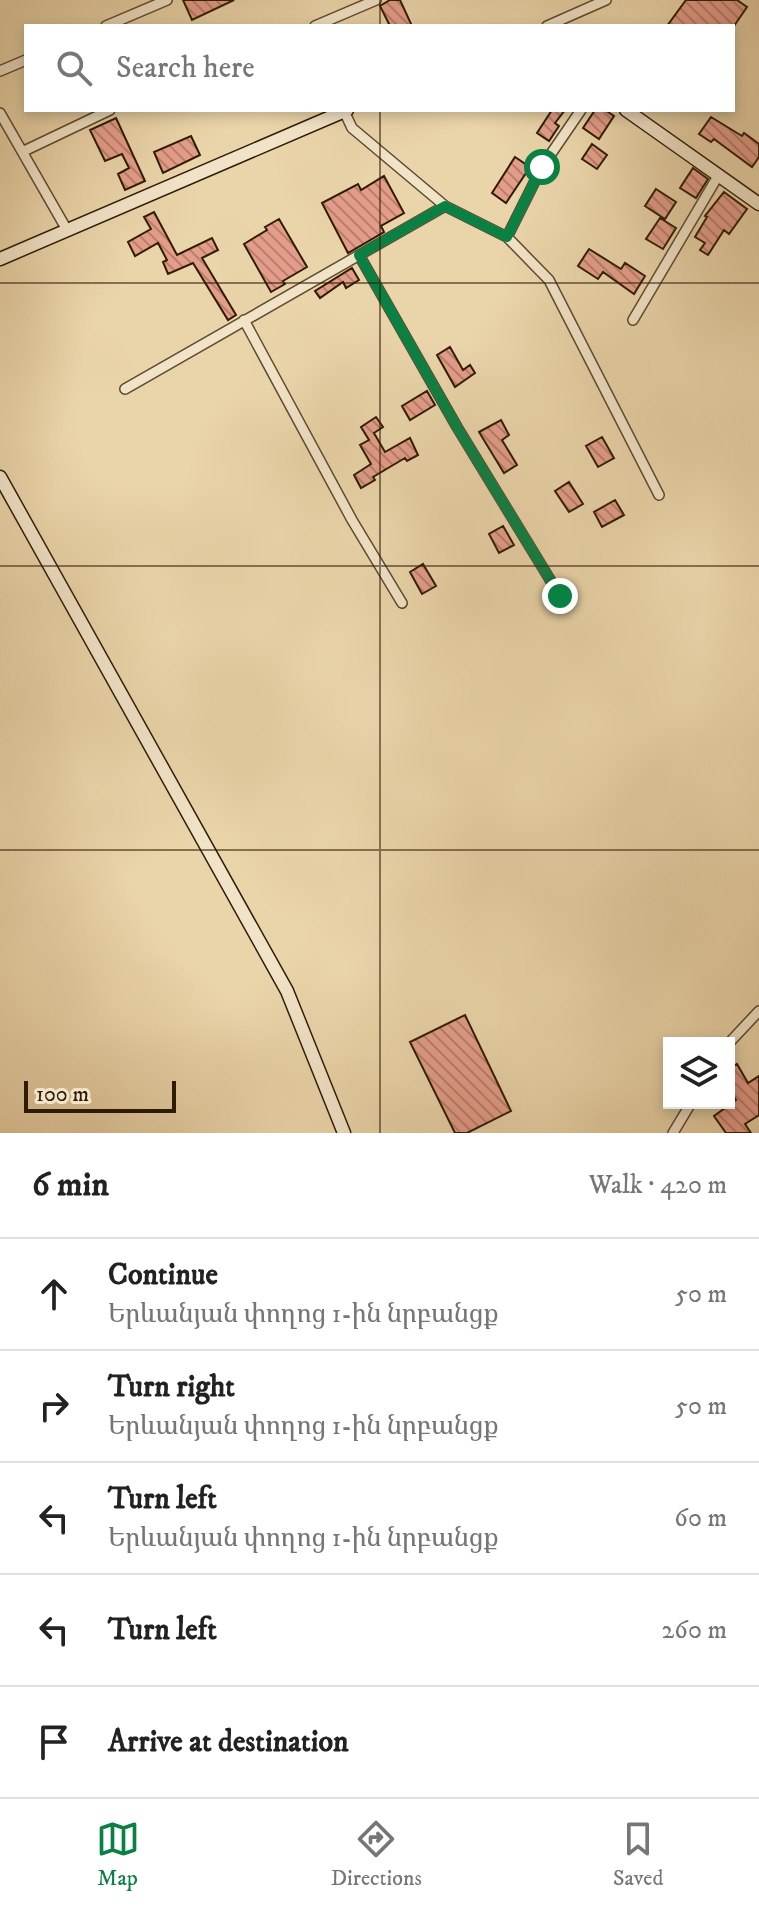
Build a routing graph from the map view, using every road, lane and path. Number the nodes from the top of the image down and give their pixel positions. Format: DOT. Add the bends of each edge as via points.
graph roads {
  1 [pos="167,0"];
  2 [pos="376,0"];
  3 [pos="606,0"];
  4 [pos="588,4"];
  5 [pos="111,24"];
  6 [pos="320,24"];
  7 [pos="551,24"];
  8 [pos="24,61"];
  9 [pos="0,71"];
  10 [pos="106,112"];
  11 [pos="343,112"];
  12 [pos="345,112"];
  13 [pos="580,112"];
  14 [pos="629,112"];
  15 [pos="0,113"];
  16 [pos="24,151"];
  17 [pos="718,176"];
  18 [pos="759,204"];
  19 [pos="445,206"];
  20 [pos="67,230"];
  21 [pos="507,237"];
  22 [pos="359,255"];
  23 [pos="0,259"];
  24 [pos="244,320"];
  25 [pos="633,320"];
  26 [pos="125,389"];
  27 [pos="0,477"];
  28 [pos="659,495"];
  29 [pos="560,596"];
  30 [pos="402,603"];
  31 [pos="759,1011"];
  32 [pos="735,1037"];
  33 [pos="687,1109"];
  34 [pos="344,1133"];
  35 [pos="673,1133"];
  1 -- 5 [label="street"];
  2 -- 6 [label="street"];
  3 -- 4 [label="street"];
  4 -- 7 [label="street"];
  8 -- 9 [label="street"];
  10 -- 16 [label="street"];
  11 -- 20 [label="main road"];
  12 -- 19 [label="street" via="352,128"];
  13 -- 21 [label="street" via="542,167"];
  14 -- 17 [label="main road"];
  15 -- 16 [label="street"];
  16 -- 20 [label="street"];
  17 -- 18 [label="main road"];
  17 -- 25 [label="street"];
  19 -- 21 [label="street"];
  19 -- 22 [label="street"];
  20 -- 23 [label="main road"];
  21 -- 28 [label="street" via="549,280"];
  22 -- 24 [label="street"];
  22 -- 29 [label="street"];
  24 -- 26 [label="street"];
  24 -- 30 [label="street"];
  27 -- 34 [label="main road" via="287,991"];
  31 -- 32 [label="street"];
  33 -- 35 [label="street"];
}
